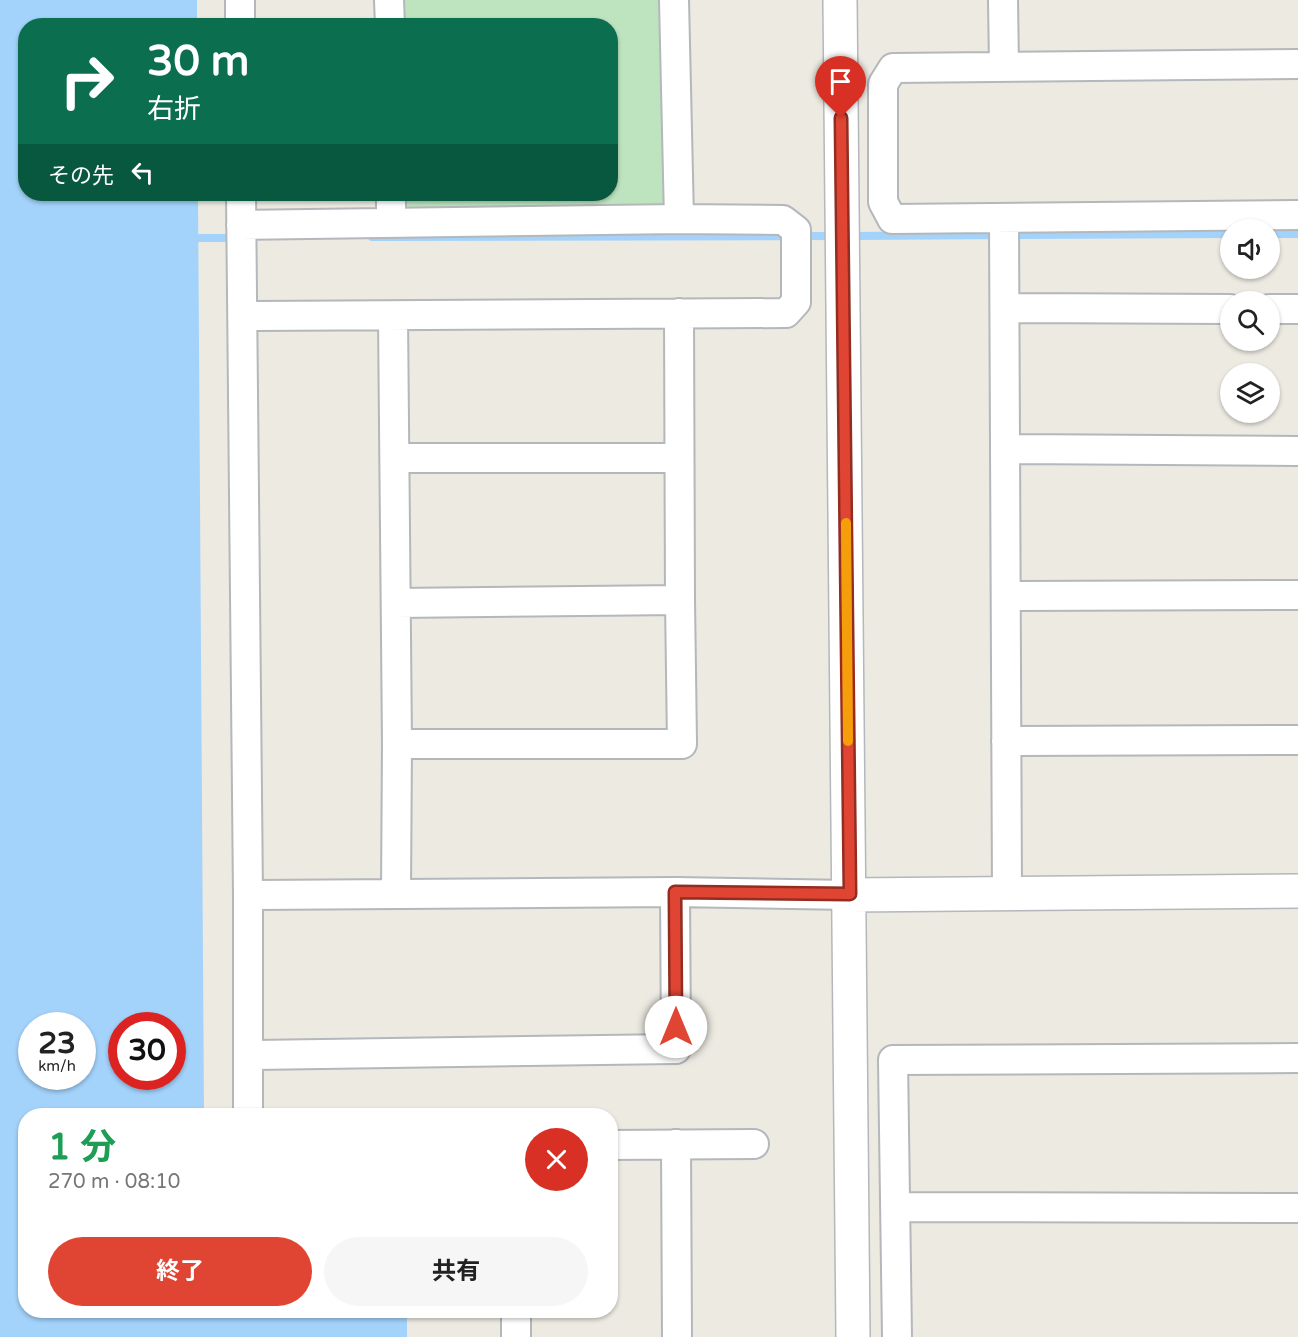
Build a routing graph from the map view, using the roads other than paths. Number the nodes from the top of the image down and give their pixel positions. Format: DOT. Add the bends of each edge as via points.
graph roads {
  1 [pos="240,0"];
  2 [pos="389,0"];
  3 [pos="674,0"];
  4 [pos="840,0"];
  5 [pos="1003,0"];
  6 [pos="240,18"];
  7 [pos="390,18"];
  8 [pos="1298,64"];
  9 [pos="1004,67"];
  10 [pos="241,201"];
  11 [pos="391,201"];
  12 [pos="1298,215"];
  13 [pos="1004,218"];
  14 [pos="679,219"];
  15 [pos="391,222"];
  16 [pos="241,225"];
  17 [pos="1005,308"];
  18 [pos="1220,309"];
  19 [pos="1280,309"];
  20 [pos="1298,309"];
  21 [pos="678,313"];
  22 [pos="243,316"];
  23 [pos="393,316"];
  24 [pos="1005,449"];
  25 [pos="1298,451"];
  26 [pos="395,458"];
  27 [pos="679,458"];
  28 [pos="1298,595"];
  29 [pos="1006,597"];
  30 [pos="680,600"];
  31 [pos="396,603"];
  32 [pos="1298,740"];
  33 [pos="1006,741"];
  34 [pos="397,744"];
  35 [pos="1298,891"];
  36 [pos="675,892"];
  37 [pos="1007,893"];
  38 [pos="396,894"];
  39 [pos="850,894"];
  40 [pos="248,895"];
  41 [pos="249,1055"];
  42 [pos="1298,1058"];
  43 [pos="248,1108"];
  44 [pos="676,1144"];
  45 [pos="754,1144"];
  46 [pos="618,1145"];
  47 [pos="895,1207"];
  48 [pos="1298,1208"];
  49 [pos="516,1318"];
  50 [pos="516,1337"];
  51 [pos="677,1337"];
  52 [pos="853,1337"];
  53 [pos="897,1337"];
  1 -- 6 [label="street"];
  2 -- 7 [label="street"];
  3 -- 14 [label="street"];
  4 -- 39 [label="street"];
  5 -- 9 [label="street"];
  8 -- 9 [label="street"];
  9 -- 13 [label="street" via="893,68 883,84 883,202 892,219"];
  10 -- 16 [label="street"];
  11 -- 15 [label="street"];
  12 -- 13 [label="street"];
  13 -- 17 [label="street"];
  14 -- 15 [label="street"];
  14 -- 21 [label="street" via="783,220 796,230 796,302 786,313"];
  15 -- 16 [label="street"];
  16 -- 22 [label="street"];
  17 -- 18 [label="street"];
  17 -- 24 [label="street"];
  19 -- 20 [label="street"];
  21 -- 23 [label="street"];
  21 -- 27 [label="street"];
  22 -- 23 [label="street"];
  22 -- 40 [label="street"];
  23 -- 26 [label="street"];
  24 -- 25 [label="street"];
  24 -- 29 [label="street"];
  26 -- 27 [label="street"];
  26 -- 31 [label="street"];
  27 -- 30 [label="street"];
  28 -- 29 [label="street"];
  29 -- 33 [label="street"];
  30 -- 31 [label="street"];
  30 -- 34 [label="street" via="682,744"];
  31 -- 34 [label="street"];
  32 -- 33 [label="street"];
  33 -- 37 [label="street"];
  34 -- 38 [label="street"];
  35 -- 37 [label="street"];
  36 -- 38 [label="street"];
  36 -- 39 [label="street"];
  36 -- 41 [label="street" via="676,1049"];
  37 -- 39 [label="street"];
  38 -- 40 [label="street"];
  39 -- 52 [label="street"];
  40 -- 41 [label="street"];
  41 -- 43 [label="street"];
  42 -- 47 [label="street" via="893,1060"];
  44 -- 45 [label="street"];
  44 -- 46 [label="street"];
  44 -- 51 [label="street"];
  47 -- 48 [label="street"];
  47 -- 53 [label="street"];
  49 -- 50 [label="street"];
}
